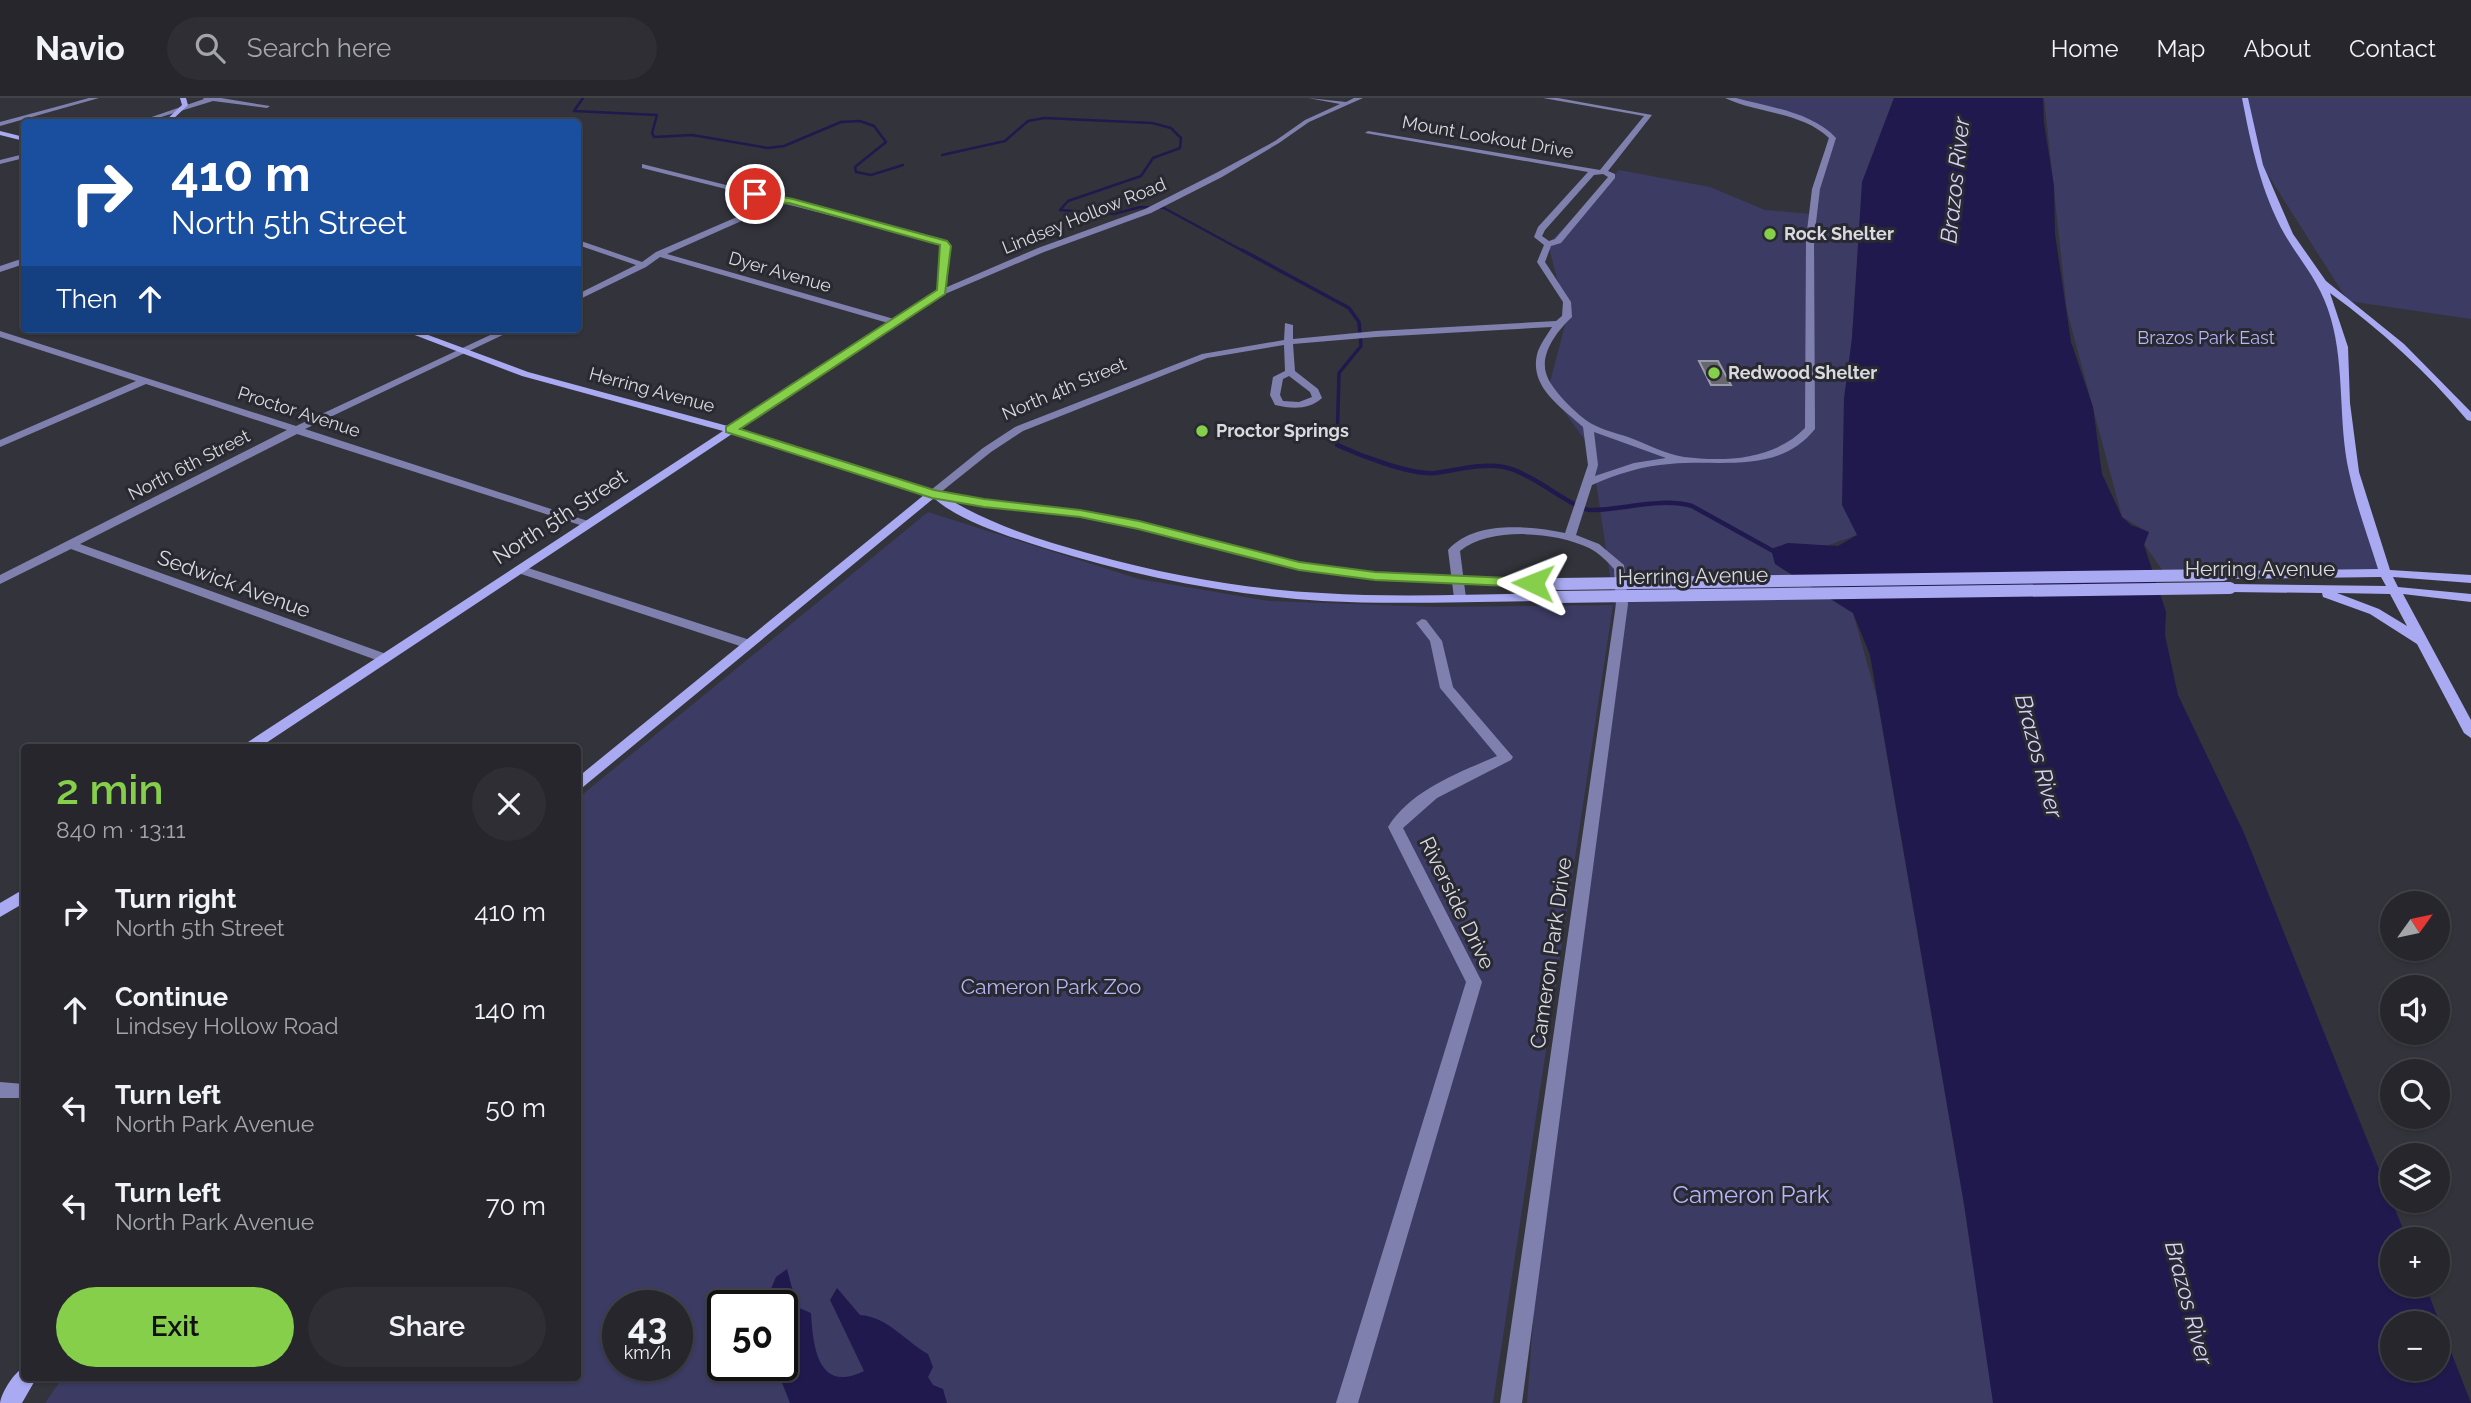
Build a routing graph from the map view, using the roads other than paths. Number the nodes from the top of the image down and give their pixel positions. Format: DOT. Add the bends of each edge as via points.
graph roads {
  1 [pos="96,98"];
  2 [pos="183,98"];
  3 [pos="210,98"];
  4 [pos="1311,98"];
  5 [pos="1360,98"];
  6 [pos="1546,98"];
  7 [pos="1728,98"];
  8 [pos="2245,98"];
  9 [pos="1346,104"];
  10 [pos="268,106"];
  11 [pos="182,110"];
  12 [pos="150,119"];
  13 [pos="171,119"];
  14 [pos="0,124"];
  15 [pos="1368,133"];
  16 [pos="0,134"];
  17 [pos="21,138"];
  18 [pos="21,157"];
  19 [pos="0,162"];
  20 [pos="645,166"];
  21 [pos="1604,172"];
  22 [pos="780,201"];
  23 [pos="581,243"];
  24 [pos="1548,244"];
  25 [pos="659,254"];
  26 [pos="21,262"];
  27 [pos="643,265"];
  28 [pos="3,266"];
  29 [pos="21,270"];
  30 [pos="2322,282"];
  31 [pos="942,292"];
  32 [pos="581,295"];
  33 [pos="893,322"];
  34 [pos="1558,324"];
  35 [pos="1288,325"];
  36 [pos="1522,326"];
  37 [pos="415,333"];
  38 [pos="502,333"];
  39 [pos="0,334"];
  40 [pos="1287,342"];
  41 [pos="1547,344"];
  42 [pos="464,351"];
  43 [pos="1290,372"];
  44 [pos="145,381"];
  45 [pos="2471,418"];
  46 [pos="1588,426"];
  47 [pos="296,430"];
  48 [pos="730,430"];
  49 [pos="0,444"];
  50 [pos="1683,460"];
  51 [pos="1587,483"];
  52 [pos="932,494"];
  53 [pos="587,524"];
  54 [pos="1569,538"];
  55 [pos="71,545"];
  56 [pos="519,569"];
  57 [pos="2385,573"];
  58 [pos="1457,579"];
  59 [pos="2471,579"];
  60 [pos="0,580"];
  61 [pos="2302,588"];
  62 [pos="1557,590"];
  63 [pos="2395,590"];
  64 [pos="1460,598"];
  65 [pos="2471,598"];
  66 [pos="1422,623"];
  67 [pos="748,644"];
  68 [pos="2423,644"];
  69 [pos="384,658"];
  70 [pos="2471,733"];
  71 [pos="259,744"];
  72 [pos="581,782"];
  73 [pos="21,897"];
  74 [pos="0,912"];
  75 [pos="0,1090"];
  76 [pos="21,1091"];
  77 [pos="24,1381"];
  78 [pos="9,1403"];
  79 [pos="1346,1403"];
  80 [pos="1511,1403"];
  1 -- 14 [label="street"];
  2 -- 11 [label="main road"];
  3 -- 10 [label="street"];
  3 -- 11 [label="street"];
  4 -- 9 [label="street"];
  5 -- 9 [label="street, Lindsey Hollow Road"];
  6 -- 21 [label="street" via="1649,115"];
  7 -- 50 [label="street" via="1811,123 1833,138 1816,189 1810,239 1810,429 1803,439 1773,455"];
  8 -- 30 [label="main road" via="2259,165 2289,234"];
  9 -- 31 [label="street, Lindsey Hollow Road" via="1307,121 1148,211"];
  11 -- 12 [label="street"];
  11 -- 13 [label="main road"];
  15 -- 21 [label="street, Mount Lookout Drive"];
  16 -- 17 [label="main road"];
  18 -- 19 [label="street"];
  20 -- 22 [label="street"];
  21 -- 24 [label="street" via="1612,176 1558,241"];
  21 -- 24 [label="street" via="1592,173 1541,229 1538,237"];
  22 -- 25 [label="street"];
  22 -- 31 [label="street" via="943,243"];
  23 -- 27 [label="street"];
  24 -- 34 [label="street" via="1541,262 1567,302 1567,317"];
  25 -- 27 [label="street"];
  25 -- 33 [label="street, Dyer Avenue"];
  26 -- 28 [label="street"];
  27 -- 32 [label="street"];
  28 -- 29 [label="street"];
  30 -- 45 [label="main road" via="2441,383"];
  30 -- 57 [label="main road" via="2343,347 2354,472"];
  31 -- 33 [label="street, Lindsey Hollow Road"];
  33 -- 48 [label="street, North 5th Street"];
  34 -- 36 [label="street, North 4th Street"];
  34 -- 41 [label="street"];
  35 -- 40 [label="street"];
  36 -- 40 [label="street, North 4th Street"];
  36 -- 41 [label="street"];
  37 -- 42 [label="main road, Herring Avenue"];
  38 -- 42 [label="street, North 6th Street"];
  39 -- 44 [label="street, Proctor Avenue"];
  40 -- 43 [label="street"];
  40 -- 52 [label="street, North 4th Street" via="1205,356 1059,411 1019,429"];
  41 -- 46 [label="street" via="1540,371 1548,390"];
  42 -- 47 [label="street, North 6th Street"];
  42 -- 48 [label="main road, Herring Avenue" via="526,374"];
  44 -- 47 [label="street, Proctor Avenue"];
  44 -- 49 [label="street"];
  46 -- 50 [label="street"];
  46 -- 51 [label="street" via="1593,466"];
  47 -- 53 [label="street, Proctor Avenue"];
  47 -- 55 [label="street, North 6th Street"];
  48 -- 52 [label="main road, Herring Avenue"];
  48 -- 53 [label="main road, North 5th Street"];
  50 -- 51 [label="street" via="1643,464"];
  51 -- 54 [label="street"];
  52 -- 58 [label="main road, Herring Avenue" via="1092,516 1299,566 1375,576"];
  52 -- 64 [label="main road, Herring Avenue" via="968,516 1032,541 1168,577 1324,597"];
  52 -- 67 [label="main road, North 4th Street"];
  53 -- 56 [label="main road, North 5th Street"];
  54 -- 58 [label="street, Cameron Park Drive" via="1520,531 1476,534 1461,540 1454,550"];
  54 -- 80 [label="street, Cameron Park Drive" via="1593,545 1620,568 1622,604"];
  55 -- 60 [label="street, North 6th Street"];
  55 -- 69 [label="street, Sedwick Avenue"];
  56 -- 67 [label="street"];
  56 -- 69 [label="main road, North 5th Street"];
  57 -- 59 [label="main road, Herring Avenue"];
  57 -- 62 [label="main road, Herring Avenue, bridge"];
  57 -- 63 [label="main road"];
  58 -- 62 [label="main road, Herring Avenue"];
  58 -- 64 [label="street"];
  61 -- 62 [label="main road, Herring Avenue, bridge"];
  61 -- 63 [label="main road, Herring Avenue"];
  61 -- 68 [label="main road" via="2361,604"];
  62 -- 64 [label="main road, Herring Avenue"];
  63 -- 65 [label="main road, Herring Avenue"];
  63 -- 68 [label="main road"];
  66 -- 79 [label="street, Riverside Drive" via="1436,641 1447,688 1506,757 1433,792 1409,808 1395,827 1474,982"];
  67 -- 72 [label="main road, North 4th Street"];
  68 -- 70 [label="main road"];
  69 -- 71 [label="main road, North 5th Street"];
  73 -- 74 [label="main road"];
  75 -- 76 [label="street"];
  77 -- 78 [label="main road"];
}
